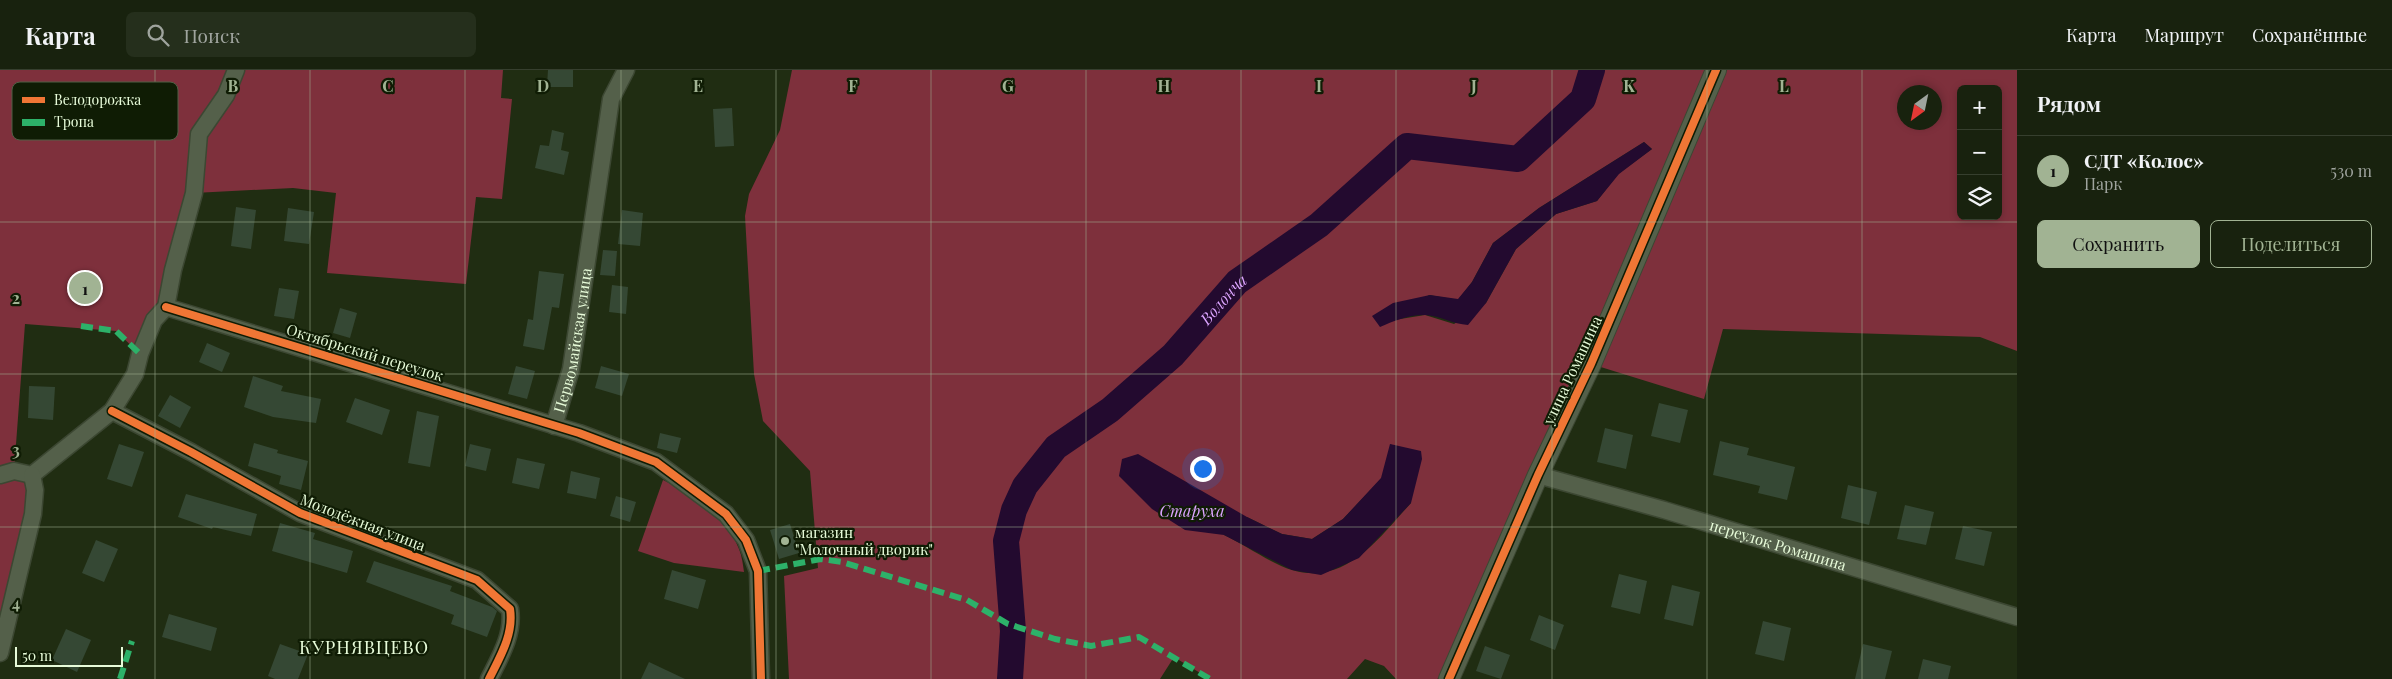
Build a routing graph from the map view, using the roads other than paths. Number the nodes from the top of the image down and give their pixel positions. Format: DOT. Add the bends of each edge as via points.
graph roads {
  1 [pos="236,70"];
  2 [pos="626,70"];
  3 [pos="1716,70"];
  4 [pos="166,307"];
  5 [pos="112,411"];
  6 [pos="554,426"];
  7 [pos="0,475"];
  8 [pos="32,475"];
  9 [pos="1538,475"];
  10 [pos="2017,618"];
  11 [pos="0,653"];
  12 [pos="489,679"];
  13 [pos="761,679"];
  14 [pos="1449,679"];
  1 -- 4 [label="street" via="226,95 199,134 194,193"];
  2 -- 6 [label="street, Первомайская улица" via="611,99 571,369"];
  3 -- 9 [label="street, улица Ромашина" via="1591,364"];
  4 -- 5 [label="street" via="154,320 135,374"];
  4 -- 6 [label="street, Октябрьский переулок"];
  5 -- 8 [label="street"];
  5 -- 12 [label="street, Молодёжная улица" via="300,513 477,580 510,609 512,621"];
  6 -- 13 [label="street, Первомайская улица" via="656,462 726,514 746,540 758,571"];
  7 -- 8 [label="street" via="14,471"];
  8 -- 11 [label="street" via="35,490 33,514"];
  9 -- 10 [label="street, переулок Ромашина" via="1664,510"];
  9 -- 14 [label="street, улица Ромашина"];
}
